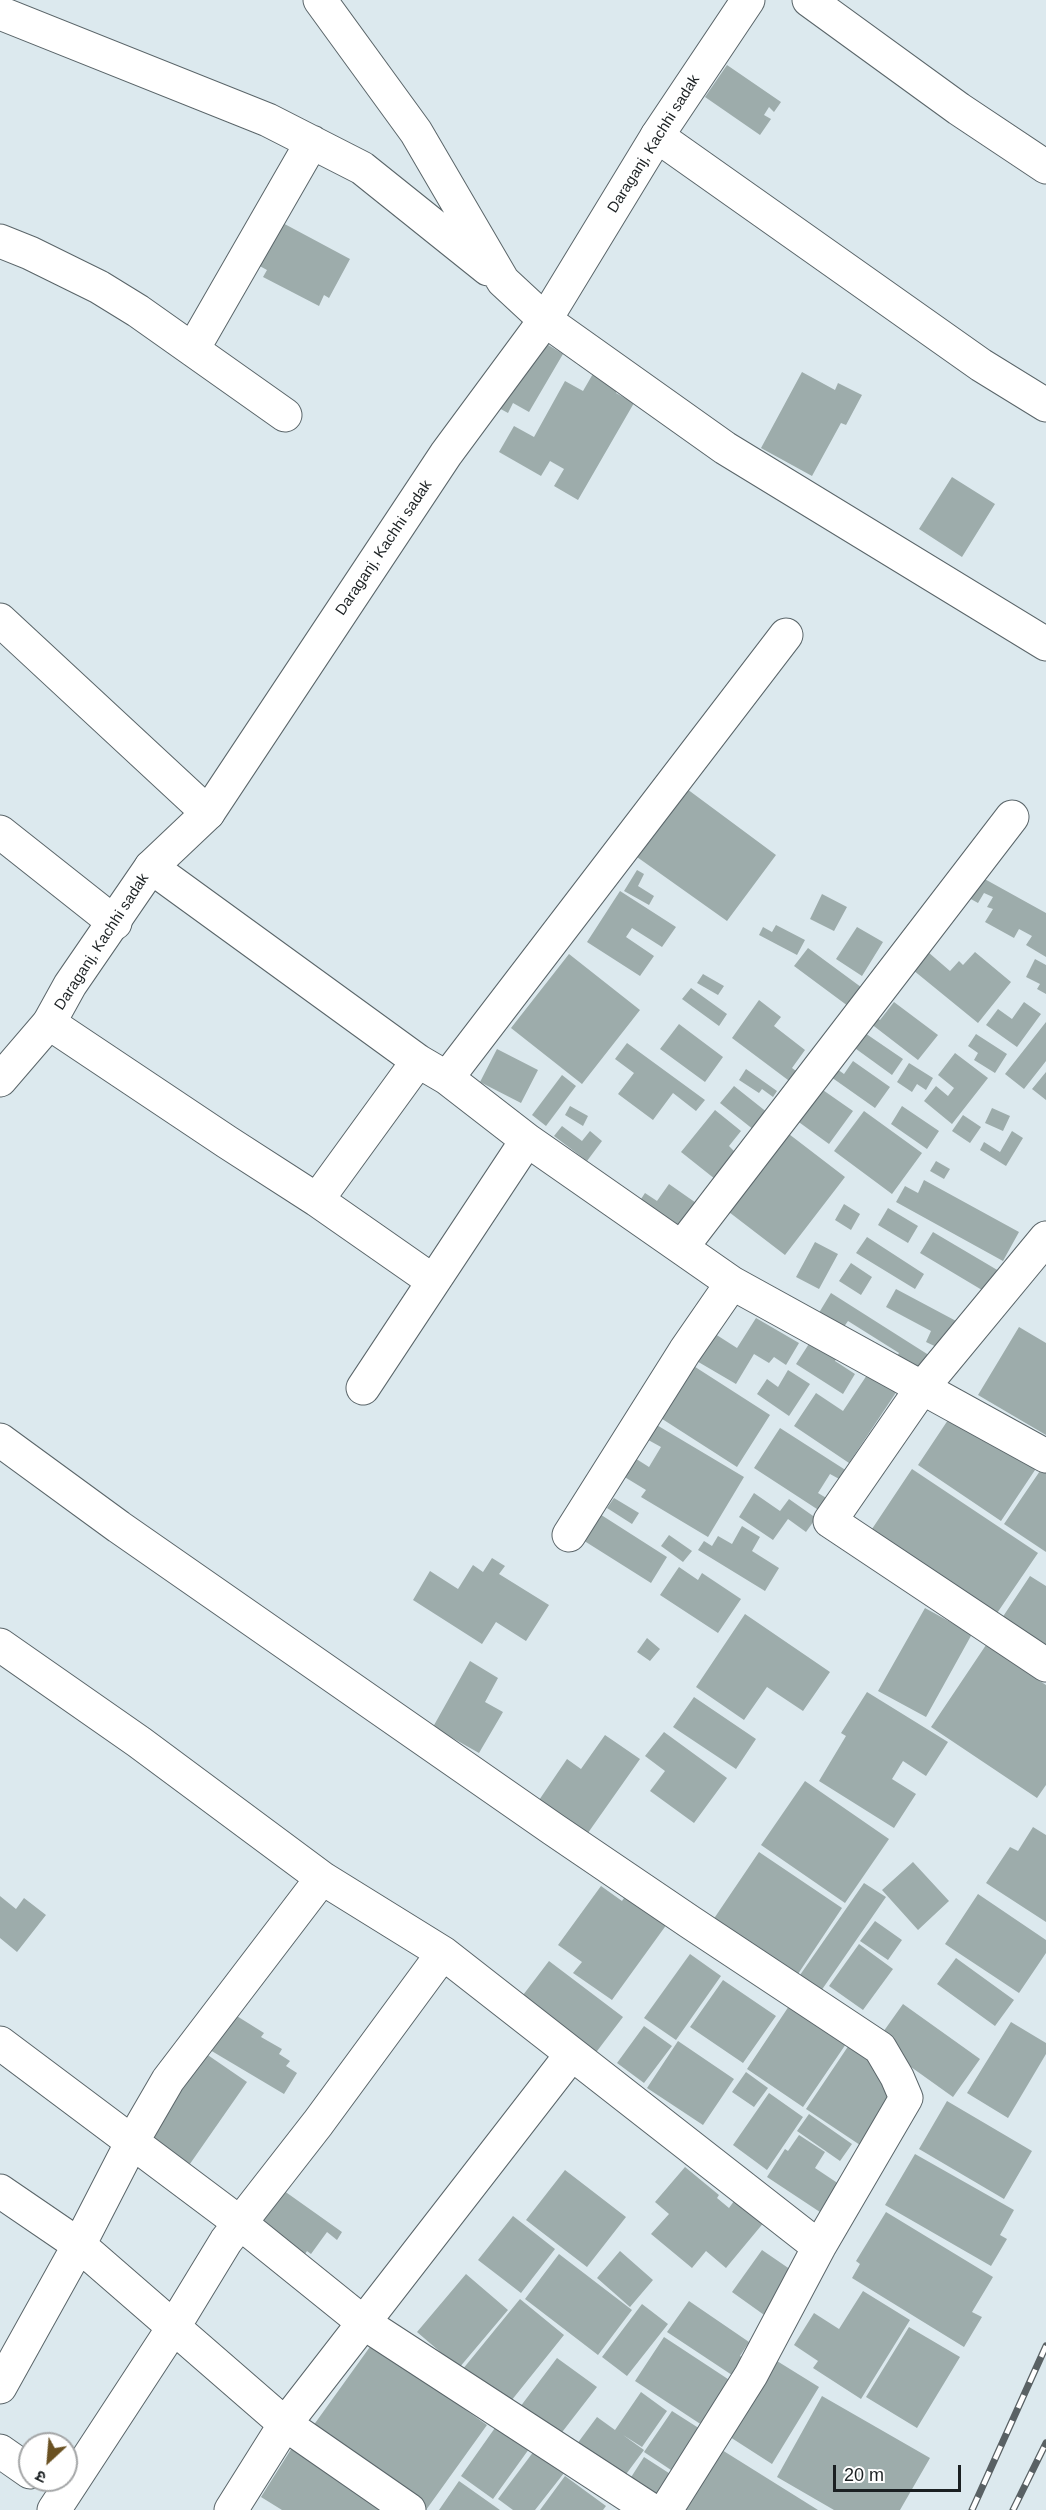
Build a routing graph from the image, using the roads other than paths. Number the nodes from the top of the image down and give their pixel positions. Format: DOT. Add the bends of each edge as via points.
graph roads {
  1 [pos="320,0"];
  2 [pos="748,0"];
  3 [pos="809,0"];
  4 [pos="0,13"];
  5 [pos="657,136"];
  6 [pos="312,142"];
  7 [pos="1046,167"];
  8 [pos="0,241"];
  9 [pos="503,281"];
  10 [pos="545,320"];
  11 [pos="193,349"];
  12 [pos="1046,405"];
  13 [pos="285,415"];
  14 [pos="0,620"];
  15 [pos="786,635"];
  16 [pos="1046,644"];
  17 [pos="208,813"];
  18 [pos="1012,817"];
  19 [pos="0,832"];
  20 [pos="151,867"];
  21 [pos="115,923"];
  22 [pos="49,1023"];
  23 [pos="418,1061"];
  24 [pos="447,1078"];
  25 [pos="0,1080"];
  26 [pos="527,1140"];
  27 [pos="317,1200"];
  28 [pos="1046,1238"];
  29 [pos="682,1247"];
  30 [pos="433,1281"];
  31 [pos="732,1283"];
  32 [pos="363,1388"];
  33 [pos="922,1388"];
  34 [pos="0,1440"];
  35 [pos="1046,1456"];
  36 [pos="569,1535"];
  37 [pos="0,1645"];
  38 [pos="1046,1665"];
  39 [pos="322,1878"];
  40 [pos="443,1953"];
  41 [pos="0,2043"];
  42 [pos="571,2055"];
  43 [pos="132,2142"];
  44 [pos="0,2191"];
  45 [pos="240,2223"];
  46 [pos="79,2245"];
  47 [pos="819,2247"];
  48 [pos="364,2324"];
  49 [pos="173,2328"];
  50 [pos="0,2387"];
  51 [pos="285,2424"];
  52 [pos="0,2451"];
  53 [pos="18,2464"];
  54 [pos="52,2495"];
  55 [pos="231,2510"];
  56 [pos="409,2510"];
  57 [pos="651,2510"];
  58 [pos="666,2510"];
  1 -- 9 [label="street" via="416,132"];
  2 -- 5 [label="street, Daraganj, Kachhi sadak"];
  3 -- 7 [label="street" via="959,110"];
  4 -- 6 [label="street" via="268,120"];
  5 -- 10 [label="street, Daraganj, Kachhi sadak"];
  5 -- 12 [label="street" via="981,365"];
  6 -- 9 [label="street" via="362,168"];
  6 -- 11 [label="street"];
  8 -- 11 [label="street" via="99,287"];
  9 -- 10 [label="street"];
  10 -- 16 [label="street" via="725,447"];
  10 -- 17 [label="street, Daraganj, Kachhi sadak" via="446,454"];
  11 -- 13 [label="street"];
  14 -- 17 [label="street"];
  15 -- 24 [label="street"];
  17 -- 20 [label="street, Daraganj, Kachhi sadak"];
  18 -- 29 [label="street"];
  19 -- 21 [label="street"];
  20 -- 21 [label="street, Daraganj, Kachhi sadak"];
  20 -- 23 [label="street"];
  21 -- 22 [label="street, Daraganj, Kachhi sadak"];
  22 -- 25 [label="street, Daraganj, Kachhi sadak"];
  22 -- 27 [label="street"];
  23 -- 24 [label="street"];
  23 -- 27 [label="street"];
  24 -- 26 [label="street"];
  26 -- 29 [label="street"];
  26 -- 30 [label="street"];
  27 -- 30 [label="street"];
  28 -- 33 [label="street"];
  29 -- 31 [label="street"];
  30 -- 32 [label="street"];
  31 -- 33 [label="street"];
  31 -- 36 [label="street"];
  33 -- 35 [label="street"];
  33 -- 38 [label="street" via="830,1521"];
  34 -- 47 [label="street" via="544,1822 880,2048 906,2098"];
  37 -- 39 [label="street"];
  39 -- 40 [label="street"];
  39 -- 43 [label="street" via="168,2080"];
  40 -- 42 [label="street"];
  40 -- 45 [label="street"];
  41 -- 43 [label="street"];
  42 -- 47 [label="street"];
  42 -- 48 [label="street"];
  43 -- 45 [label="street"];
  43 -- 46 [label="street"];
  44 -- 46 [label="street"];
  45 -- 48 [label="street"];
  45 -- 49 [label="street"];
  46 -- 49 [label="street"];
  46 -- 50 [label="street"];
  47 -- 58 [label="street" via="751,2374"];
  48 -- 51 [label="street"];
  48 -- 57 [label="street"];
  49 -- 51 [label="street"];
  49 -- 54 [label="street"];
  51 -- 55 [label="street"];
  51 -- 56 [label="street"];
  52 -- 53 [label="street"];
}
